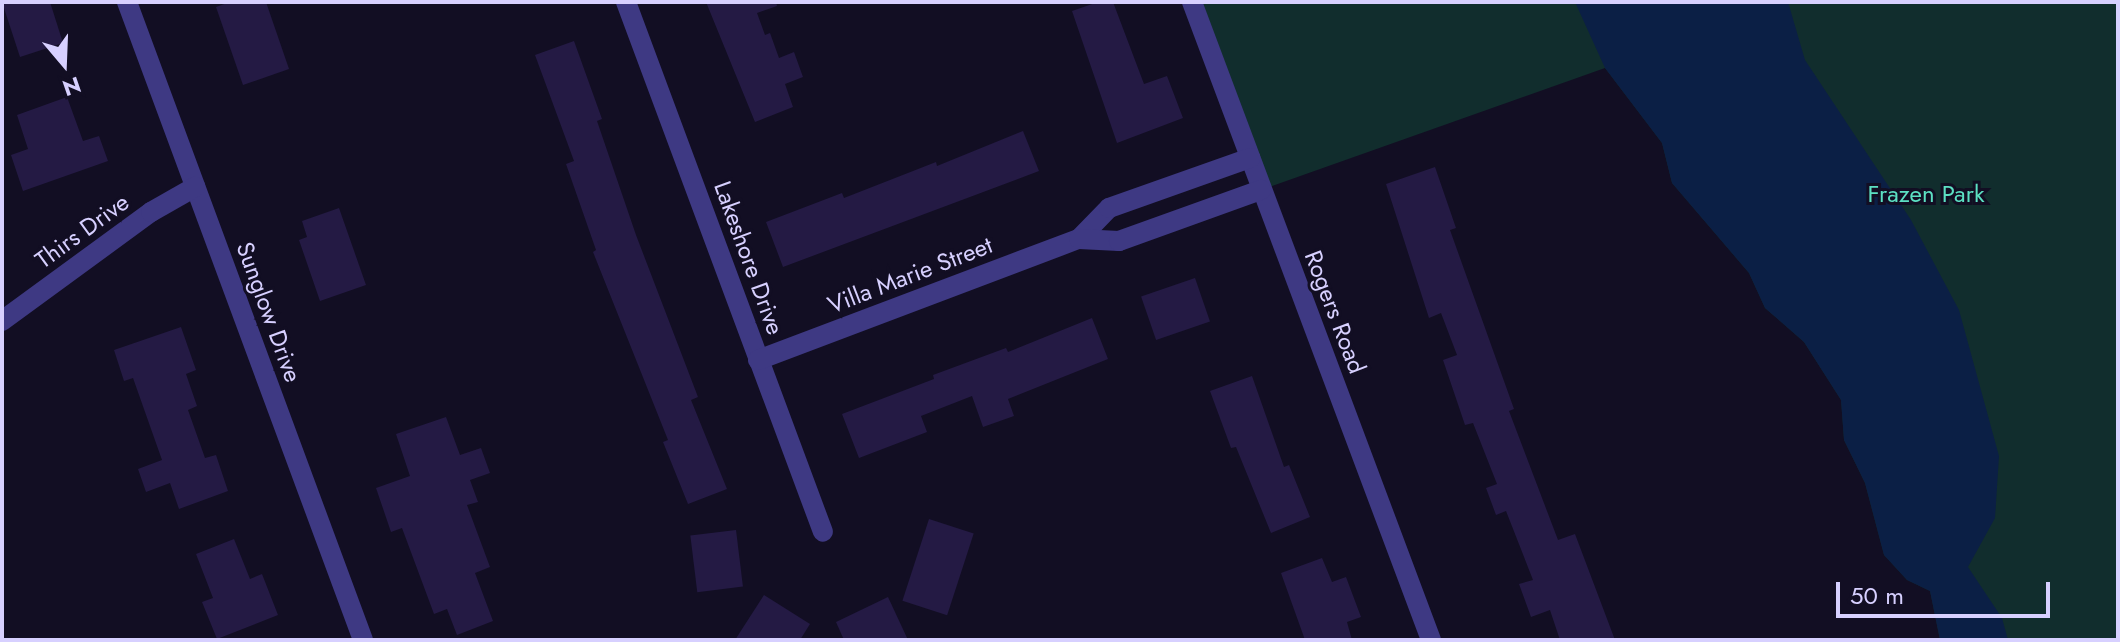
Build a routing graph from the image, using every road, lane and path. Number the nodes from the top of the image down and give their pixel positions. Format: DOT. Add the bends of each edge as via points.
graph roads {
  1 [pos="127,2"];
  2 [pos="626,2"];
  3 [pos="1192,2"];
  4 [pos="1250,158"];
  5 [pos="195,187"];
  6 [pos="1261,190"];
  7 [pos="1079,239"];
  8 [pos="2,321"];
  9 [pos="758,360"];
  10 [pos="823,532"];
  11 [pos="363,640"];
  12 [pos="1431,640"];
  1 -- 5 [label="street, Sunglow Drive"];
  2 -- 9 [label="street, Lakeshore Drive"];
  3 -- 4 [label="street, Rogers Road"];
  4 -- 6 [label="street, Rogers Road"];
  4 -- 7 [label="street, Villa Marie Street" via="1109,208"];
  5 -- 8 [label="street, Thirs Drive" via="151,212"];
  5 -- 11 [label="street, Sunglow Drive"];
  6 -- 7 [label="street, Villa Marie Street" via="1119,241"];
  6 -- 12 [label="street, Rogers Road"];
  7 -- 9 [label="street, Villa Marie Street"];
  9 -- 10 [label="street, Lakeshore Drive"];
}
